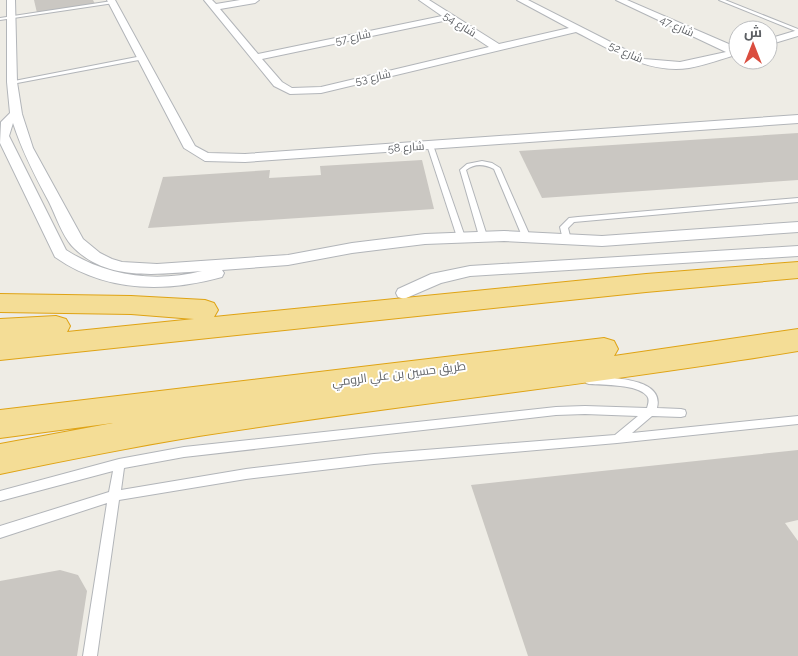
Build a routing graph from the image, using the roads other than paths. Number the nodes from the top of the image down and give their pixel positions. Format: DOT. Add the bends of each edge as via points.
graph roads {
  1 [pos="11,0"];
  2 [pos="255,0"];
  3 [pos="423,0"];
  4 [pos="521,0"];
  5 [pos="622,0"];
  6 [pos="721,0"];
  7 [pos="112,1"];
  8 [pos="211,4"];
  9 [pos="12,17"];
  10 [pos="449,17"];
  11 [pos="0,19"];
  12 [pos="576,29"];
  13 [pos="798,32"];
  14 [pos="778,39"];
  15 [pos="728,47"];
  16 [pos="498,48"];
  17 [pos="0,53"];
  18 [pos="728,54"];
  19 [pos="12,56"];
  20 [pos="256,57"];
  21 [pos="142,58"];
  22 [pos="0,62"];
  23 [pos="12,82"];
  24 [pos="795,115"];
  25 [pos="430,145"];
  26 [pos="798,200"];
  27 [pos="798,227"];
  28 [pos="461,236"];
  29 [pos="483,236"];
  30 [pos="526,236"];
  31 [pos="567,240"];
  32 [pos="798,251"];
  33 [pos="798,270"];
  34 [pos="646,283"];
  35 [pos="404,293"];
  36 [pos="0,303"];
  37 [pos="205,310"];
  38 [pos="0,329"];
  39 [pos="798,330"];
  40 [pos="798,340"];
  41 [pos="0,349"];
  42 [pos="555,374"];
  43 [pos="681,413"];
  44 [pos="648,414"];
  45 [pos="798,420"];
  46 [pos="0,424"];
  47 [pos="179,425"];
  48 [pos="616,439"];
  49 [pos="0,459"];
  50 [pos="119,464"];
  51 [pos="0,476"];
  52 [pos="0,496"];
  53 [pos="114,496"];
  54 [pos="0,532"];
  55 [pos="90,656"];
  1 -- 9 [label="street"];
  2 -- 8 [label="street"];
  3 -- 10 [label="street, شارع 54"];
  4 -- 12 [label="street, شارع 52"];
  5 -- 15 [label="street, شارع 47"];
  6 -- 13 [label="lane"];
  7 -- 9 [label="lane"];
  7 -- 21 [label="street, شارع 58"];
  8 -- 20 [label="street, شارع 53"];
  9 -- 11 [label="lane"];
  9 -- 19 [label="street"];
  10 -- 16 [label="street, شارع 54"];
  10 -- 20 [label="street, شارع 57"];
  12 -- 16 [label="street, شارع 53"];
  12 -- 18 [label="street, شارع 52" via="641,60 662,66 695,64"];
  13 -- 14 [label="street"];
  16 -- 20 [label="street, شارع 53" via="304,92 290,91 278,84"];
  17 -- 19 [label="street"];
  19 -- 22 [label="street"];
  19 -- 23 [label="street"];
  21 -- 23 [label="lane"];
  21 -- 25 [label="street, شارع 58" via="190,148 205,157 244,158"];
  23 -- 28 [label="street" via="16,114 7,122 3,136 60,253 81,267 107,276 163,282 193,279 243,264"];
  24 -- 25 [label="street, شارع 58"];
  25 -- 28 [label="lane"];
  26 -- 31 [label="lane" via="572,220 564,227"];
  27 -- 31 [label="street" via="620,240"];
  28 -- 29 [label="street"];
  29 -- 30 [label="street"];
  29 -- 30 [label="lane" via="463,170 477,162 497,168"];
  30 -- 31 [label="street"];
  32 -- 35 [label="street" via="470,271 437,278"];
  33 -- 34 [label="highway"];
  34 -- 35 [label="highway" via="530,283"];
  34 -- 41 [label="highway"];
  35 -- 37 [label="highway"];
  36 -- 37 [label="highway" via="132,305"];
  37 -- 38 [label="highway"];
  39 -- 46 [label="highway, طريق حسين بن علي الرومي" via="650,343"];
  40 -- 42 [label="highway"];
  42 -- 44 [label="lane" via="642,387 653,399"];
  42 -- 47 [label="highway"];
  43 -- 44 [label="lane"];
  44 -- 48 [label="lane"];
  44 -- 50 [label="lane" via="556,411 216,447"];
  45 -- 48 [label="lane"];
  47 -- 49 [label="highway"];
  47 -- 51 [label="highway"];
  48 -- 53 [label="lane" via="310,466"];
  50 -- 52 [label="lane"];
  50 -- 53 [label="lane"];
  53 -- 54 [label="lane"];
  53 -- 55 [label="lane"];
}
